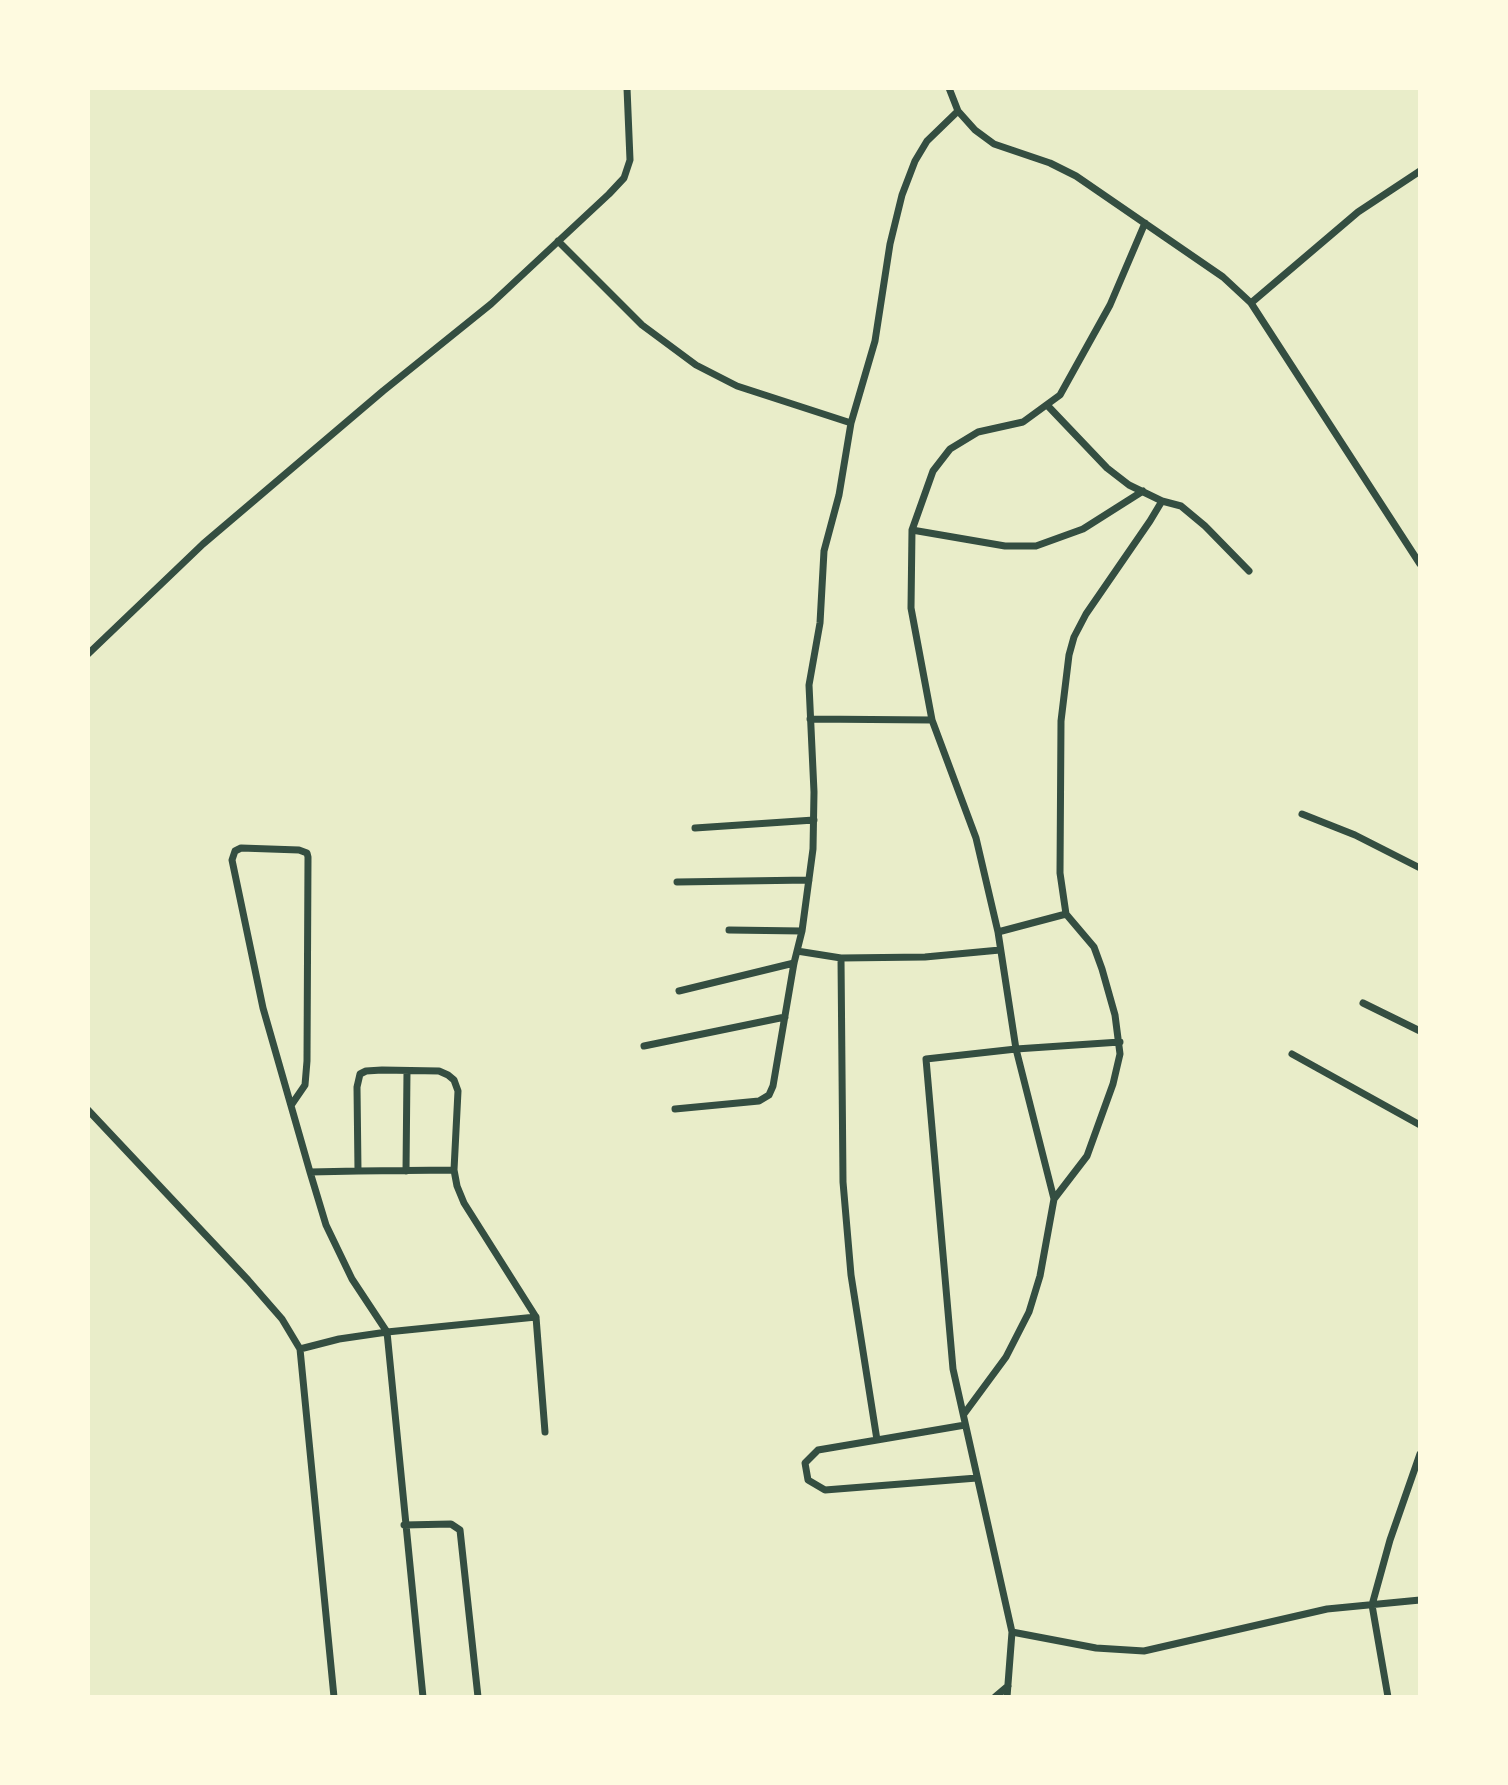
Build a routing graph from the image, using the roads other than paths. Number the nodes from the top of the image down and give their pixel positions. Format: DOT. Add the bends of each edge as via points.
graph roads {
  1 [pos="627,88"];
  2 [pos="949,88"];
  3 [pos="958,111"];
  4 [pos="1420,171"];
  5 [pos="1145,223"];
  6 [pos="558,241"];
  7 [pos="1251,303"];
  8 [pos="1047,405"];
  9 [pos="851,423"];
  10 [pos="1143,491"];
  11 [pos="1162,501"];
  12 [pos="912,530"];
  13 [pos="1420,564"];
  14 [pos="1249,571"];
  15 [pos="88,654"];
  16 [pos="810,719"];
  17 [pos="932,720"];
  18 [pos="1302,814"];
  19 [pos="814,820"];
  20 [pos="695,828"];
  21 [pos="1420,868"];
  22 [pos="809,880"];
  23 [pos="677,882"];
  24 [pos="1066,914"];
  25 [pos="729,930"];
  26 [pos="802,931"];
  27 [pos="998,932"];
  28 [pos="1000,950"];
  29 [pos="797,951"];
  30 [pos="841,958"];
  31 [pos="794,963"];
  32 [pos="679,991"];
  33 [pos="1363,1003"];
  34 [pos="785,1017"];
  35 [pos="1420,1031"];
  36 [pos="1120,1042"];
  37 [pos="644,1046"];
  38 [pos="1016,1049"];
  39 [pos="1292,1054"];
  40 [pos="407,1071"];
  41 [pos="292,1104"];
  42 [pos="675,1109"];
  43 [pos="88,1110"];
  44 [pos="1420,1125"];
  45 [pos="454,1170"];
  46 [pos="358,1171"];
  47 [pos="406,1171"];
  48 [pos="310,1172"];
  49 [pos="1054,1199"];
  50 [pos="536,1317"];
  51 [pos="387,1332"];
  52 [pos="300,1349"];
  53 [pos="964,1414"];
  54 [pos="965,1425"];
  55 [pos="545,1432"];
  56 [pos="877,1440"];
  57 [pos="1420,1454"];
  58 [pos="977,1478"];
  59 [pos="404,1525"];
  60 [pos="1420,1600"];
  61 [pos="1372,1605"];
  62 [pos="1012,1632"];
  63 [pos="1008,1686"];
  64 [pos="334,1697"];
  65 [pos="423,1697"];
  66 [pos="478,1697"];
  67 [pos="995,1697"];
  68 [pos="1007,1697"];
  69 [pos="1388,1697"];
  1 -- 6 [label="street" via="630,160 624,178"];
  2 -- 3 [label="street"];
  3 -- 5 [label="street" via="994,144 1076,176"];
  3 -- 9 [label="street" via="927,141 902,195 875,341"];
  4 -- 7 [label="street" via="1358,212"];
  5 -- 7 [label="street"];
  5 -- 8 [label="street" via="1080,363 1060,395"];
  6 -- 9 [label="street" via="642,325 696,365 737,386"];
  6 -- 15 [label="street" via="491,304 203,544"];
  7 -- 13 [label="street"];
  8 -- 10 [label="street" via="1107,468"];
  8 -- 12 [label="street" via="1023,422 978,432 950,449 933,471"];
  9 -- 16 [label="street" via="824,551"];
  10 -- 11 [label="street"];
  10 -- 12 [label="street" via="1083,529 1036,546"];
  11 -- 14 [label="street" via="1181,506"];
  11 -- 24 [label="street" via="1086,614 1069,655 1060,778 1060,873"];
  12 -- 17 [label="street" via="911,608"];
  16 -- 17 [label="street"];
  16 -- 19 [label="street"];
  17 -- 27 [label="street" via="976,838"];
  18 -- 21 [label="street"];
  19 -- 20 [label="street"];
  19 -- 22 [label="street"];
  22 -- 23 [label="street"];
  22 -- 26 [label="street"];
  24 -- 27 [label="street"];
  24 -- 36 [label="street" via="1094,947"];
  25 -- 26 [label="street"];
  26 -- 29 [label="street"];
  27 -- 28 [label="street"];
  28 -- 30 [label="street"];
  28 -- 38 [label="street"];
  29 -- 30 [label="street"];
  29 -- 31 [label="street"];
  30 -- 56 [label="street" via="843,1182 851,1275"];
  31 -- 32 [label="street"];
  31 -- 34 [label="street"];
  33 -- 35 [label="street"];
  34 -- 37 [label="street"];
  34 -- 42 [label="street" via="773,1086 765,1099"];
  36 -- 38 [label="street"];
  36 -- 49 [label="street" via="1113,1084 1087,1156"];
  38 -- 49 [label="street"];
  38 -- 53 [label="street" via="926,1059 953,1369"];
  39 -- 44 [label="street"];
  40 -- 45 [label="street" via="439,1071 454,1080"];
  40 -- 46 [label="street" via="366,1071 357,1078"];
  40 -- 47 [label="street"];
  41 -- 41 [label="street" via="305,1085 307,1061 308,857 299,850 241,848 232,860 263,1008"];
  41 -- 48 [label="street"];
  43 -- 52 [label="street" via="273,1309"];
  45 -- 47 [label="street"];
  45 -- 50 [label="street" via="464,1203"];
  46 -- 47 [label="street"];
  46 -- 48 [label="street"];
  48 -- 51 [label="street" via="326,1225 352,1279"];
  49 -- 53 [label="street" via="1029,1312 1006,1357"];
  50 -- 51 [label="street"];
  50 -- 55 [label="street"];
  51 -- 52 [label="street"];
  51 -- 59 [label="street"];
  52 -- 64 [label="street"];
  53 -- 54 [label="street"];
  54 -- 56 [label="street"];
  54 -- 58 [label="street"];
  56 -- 58 [label="street" via="818,1450 805,1463 808,1480 825,1490"];
  57 -- 61 [label="street"];
  58 -- 62 [label="street"];
  59 -- 65 [label="street"];
  59 -- 66 [label="street" via="451,1524 460,1530"];
  60 -- 61 [label="street"];
  61 -- 62 [label="street" via="1327,1609 1144,1651"];
  61 -- 69 [label="street"];
  62 -- 63 [label="street"];
  63 -- 67 [label="street"];
  63 -- 68 [label="street"];
}
